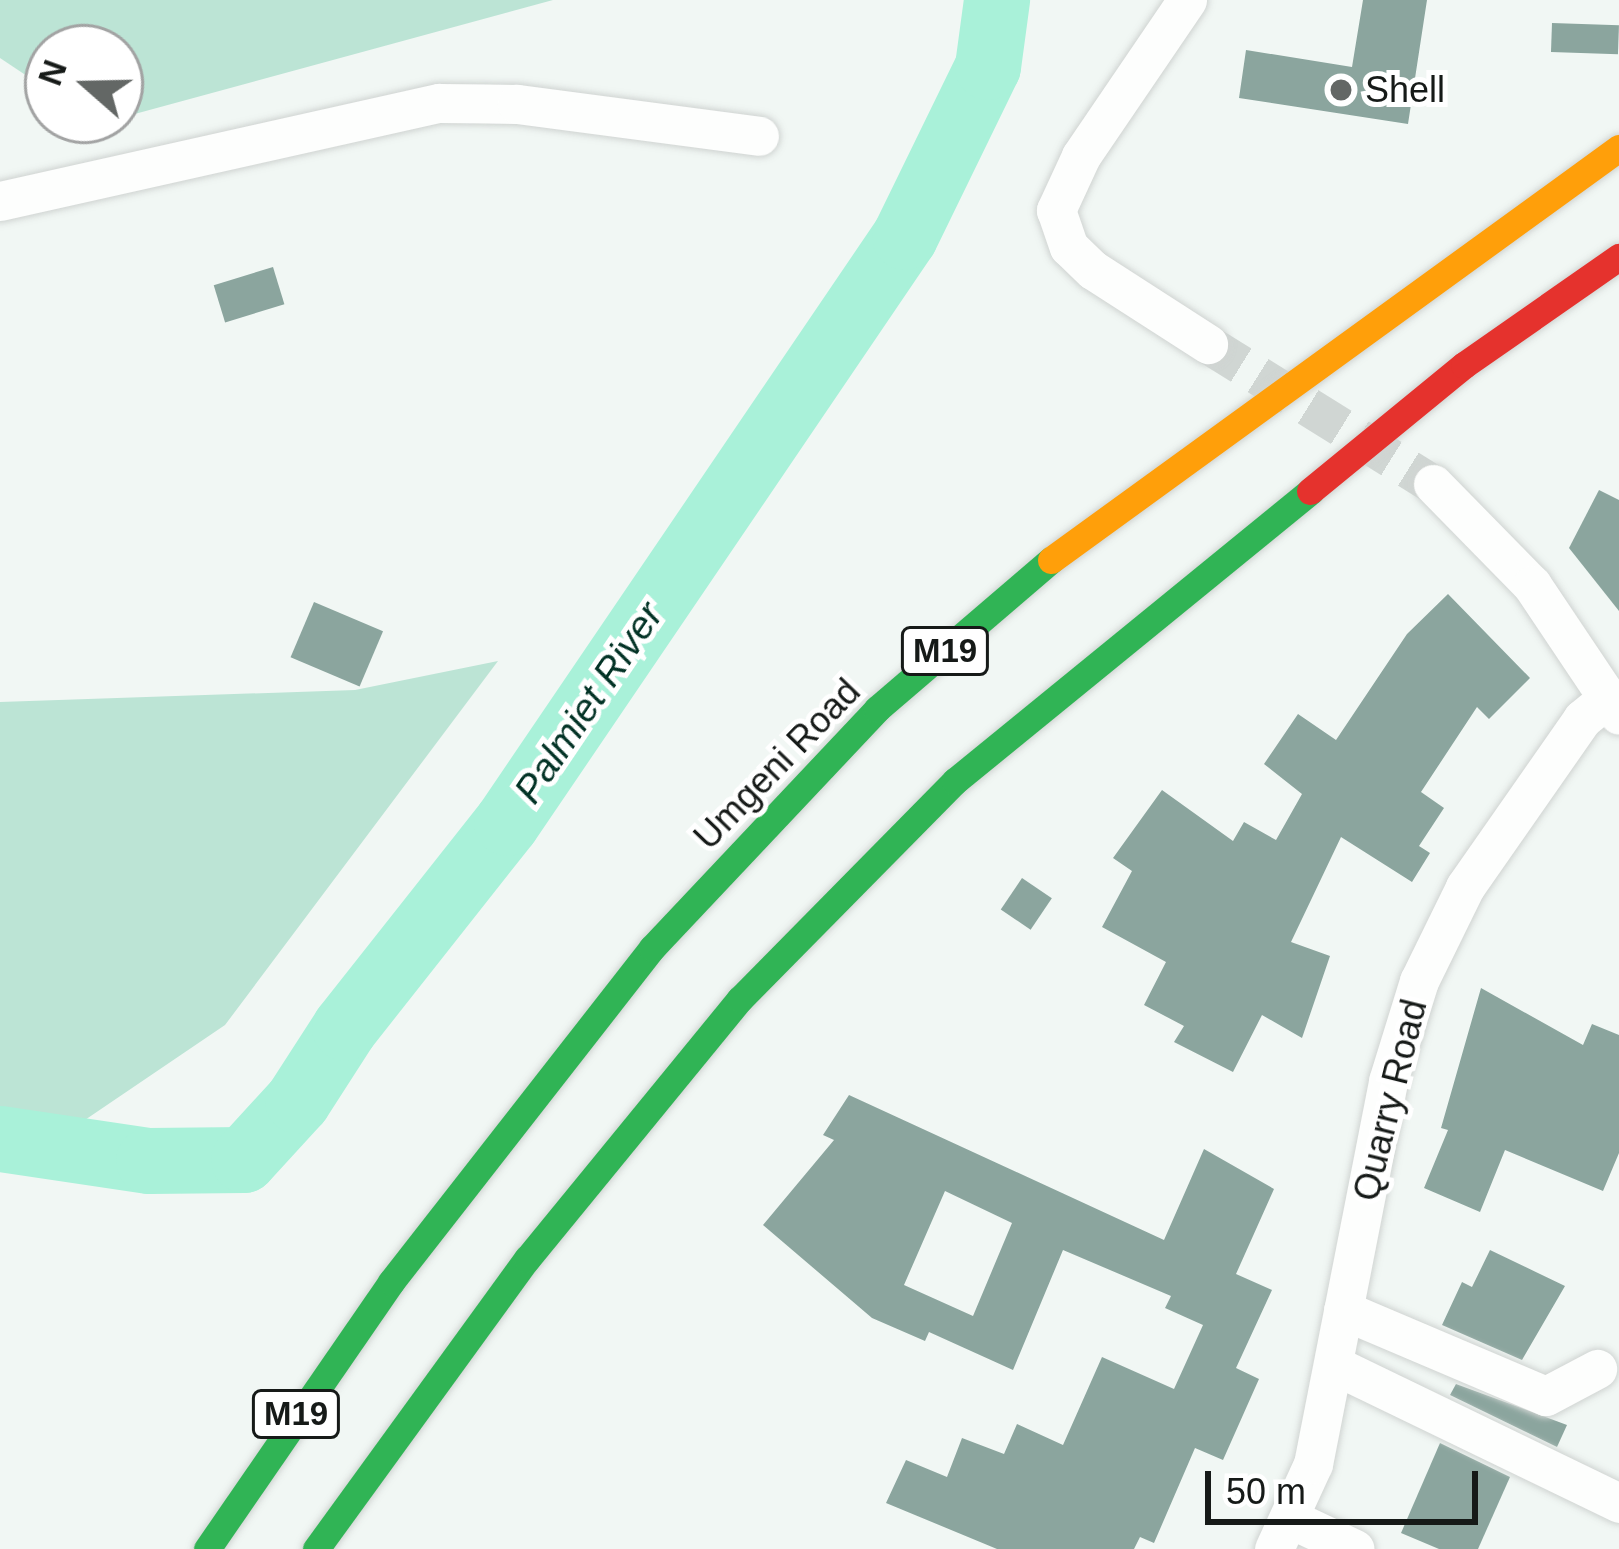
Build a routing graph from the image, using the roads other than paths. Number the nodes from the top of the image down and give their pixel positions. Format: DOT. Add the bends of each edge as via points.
graph roads {
  1 [pos="1187,0"];
  2 [pos="759,136"];
  3 [pos="1619,148"];
  4 [pos="0,201"];
  5 [pos="1619,257"];
  6 [pos="1208,344"];
  7 [pos="1433,484"];
  8 [pos="1614,706"];
  9 [pos="1343,1310"];
  10 [pos="1334,1365"];
  11 [pos="1597,1369"];
  12 [pos="1619,1503"];
  13 [pos="1283,1534"];
  14 [pos="207,1549"];
  15 [pos="316,1549"];
  16 [pos="1354,1549"];
  1 -- 6 [label="street" via="1081,156 1056,210 1069,247 1093,270"];
  2 -- 4 [label="street" via="517,104 439,103"];
  3 -- 14 [label="highway, Umgeni Road / M19" via="1104,515 877,709 652,948 391,1282"];
  5 -- 15 [label="highway, M19" via="1465,365 955,781 740,999 527,1259"];
  7 -- 8 [label="street" via="1532,584"];
  8 -- 9 [label="street, Quarry Road" via="1582,719 1478,868 1419,981 1388,1081"];
  9 -- 10 [label="street, Quarry Road"];
  9 -- 11 [label="street" via="1546,1396"];
  10 -- 12 [label="street"];
  10 -- 13 [label="street, Quarry Road"];
  13 -- 16 [label="street"];
}
